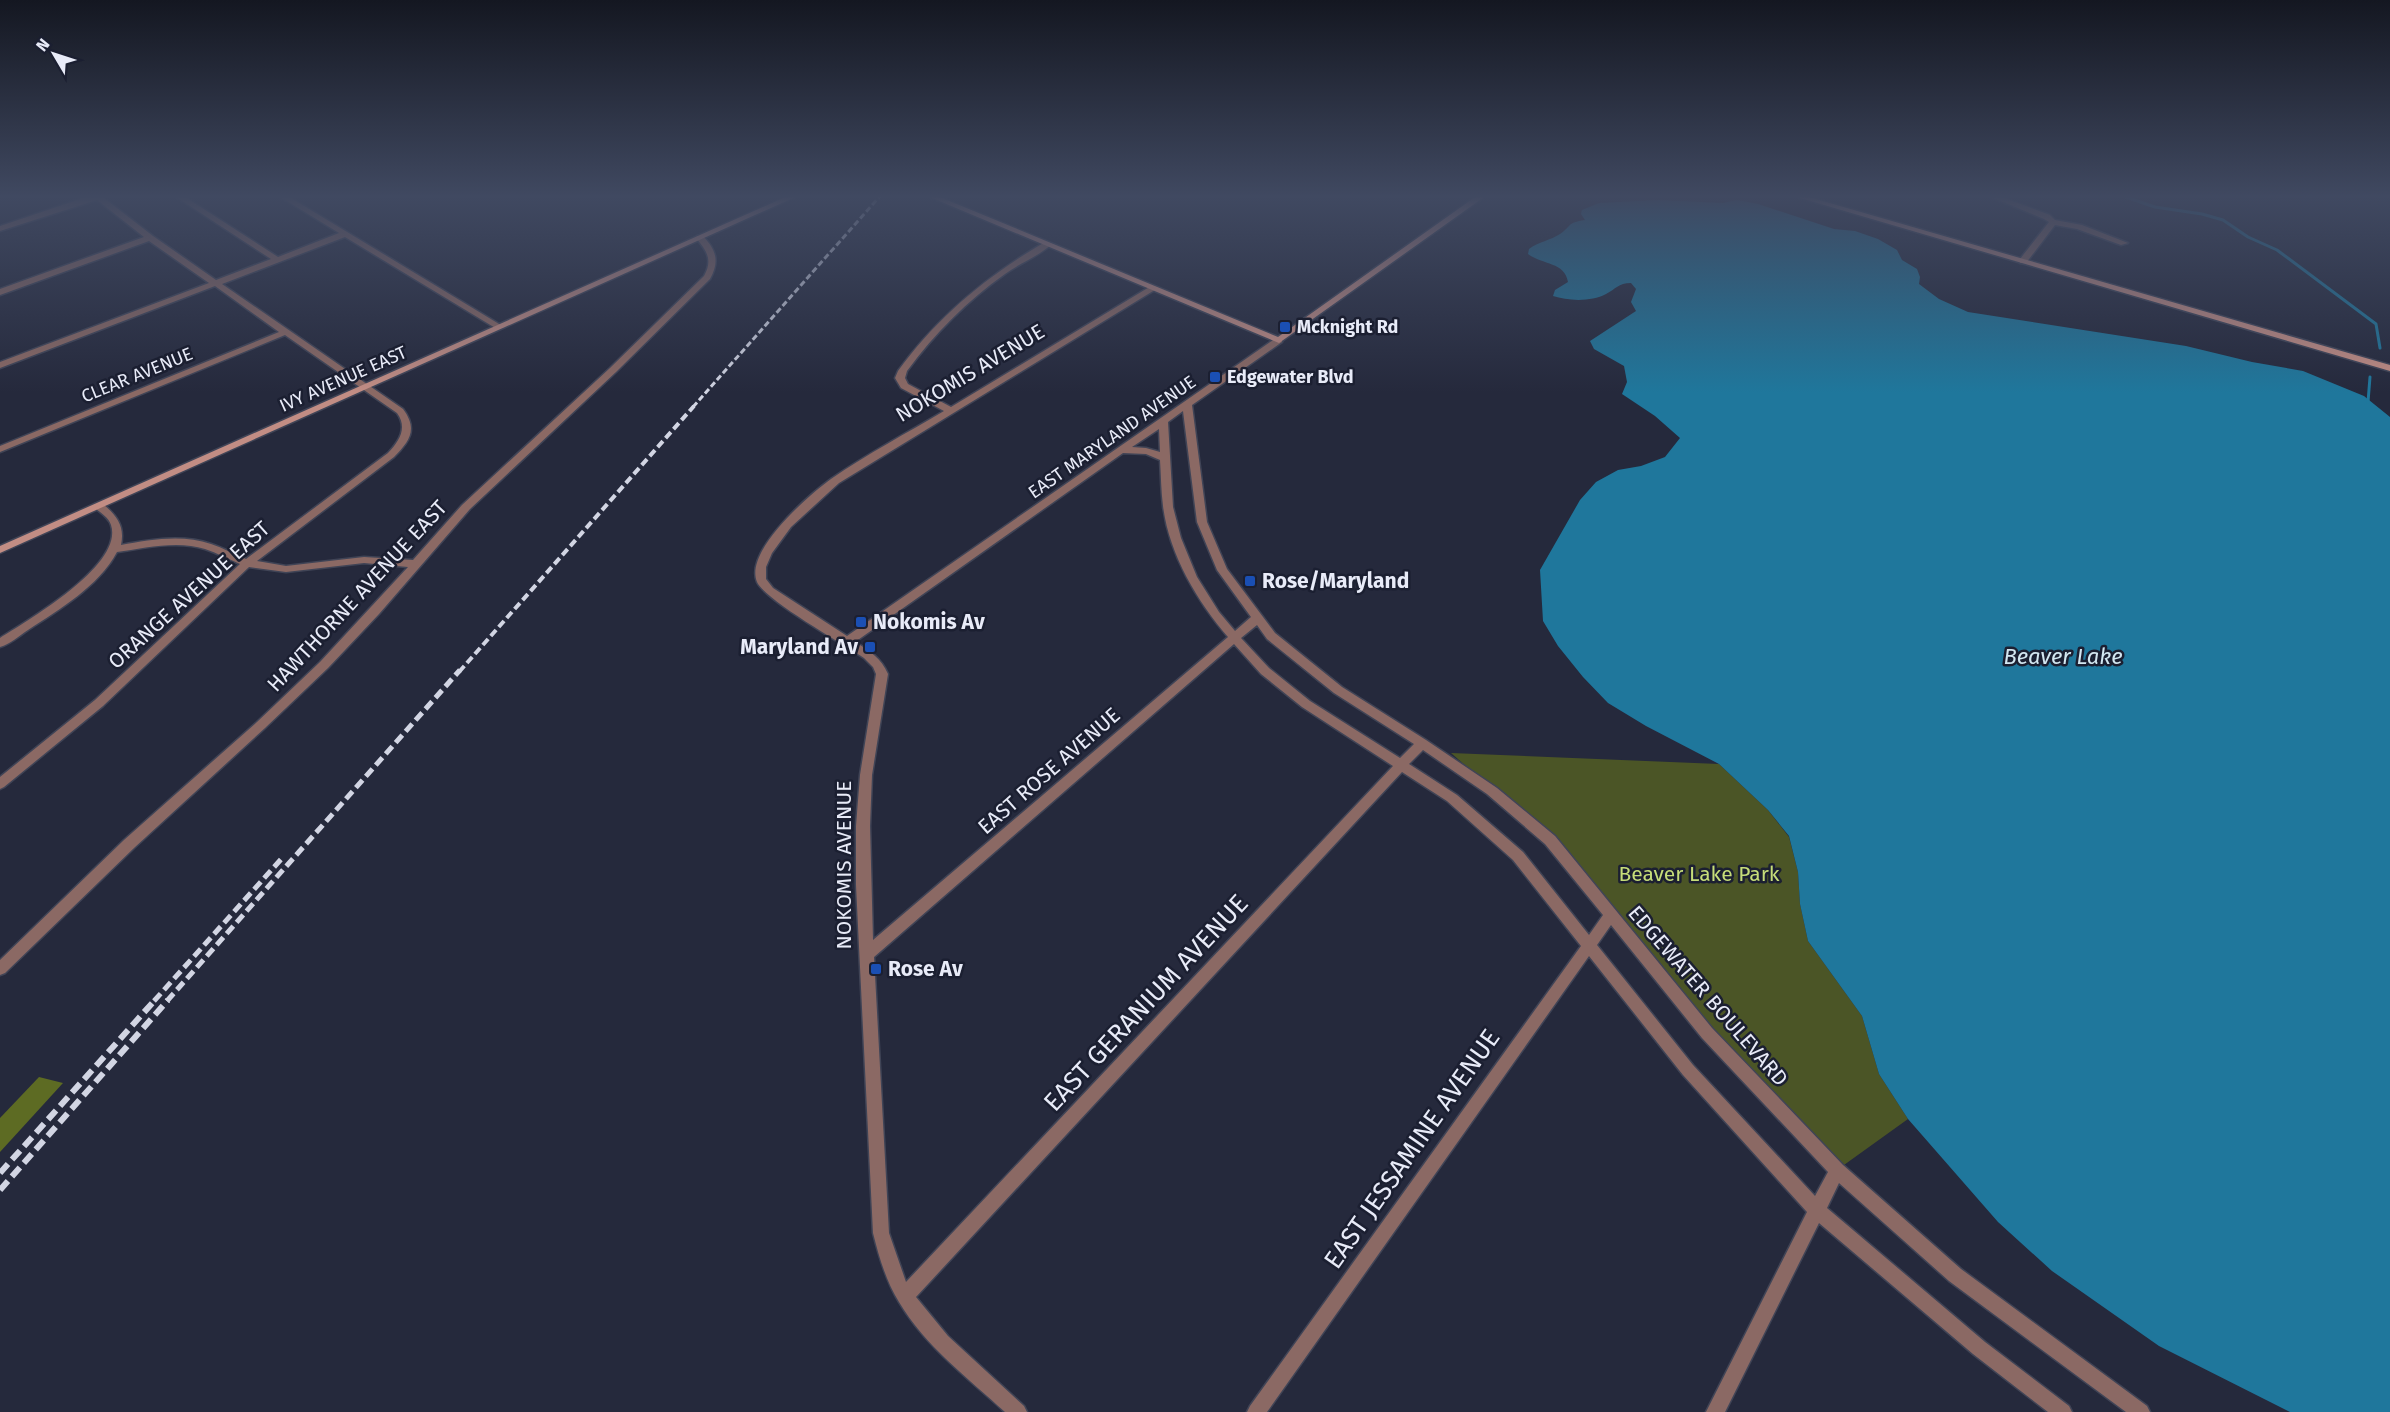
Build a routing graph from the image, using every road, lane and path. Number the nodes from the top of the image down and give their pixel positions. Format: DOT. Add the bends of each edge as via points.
graph roads {
  1 [pos="86,261"];
  2 [pos="183,261"];
  3 [pos="275,261"];
  4 [pos="390,261"];
  5 [pos="649,261"];
  6 [pos="714,261"];
  7 [pos="1020,261"];
  8 [pos="1089,261"];
  9 [pos="1390,261"];
  10 [pos="2023,261"];
  11 [pos="215,283"];
  12 [pos="1154,288"];
  13 [pos="0,292"];
  14 [pos="500,327"];
  15 [pos="286,332"];
  16 [pos="1279,340"];
  17 [pos="0,364"];
  18 [pos="2390,368"];
  19 [pos="366,387"];
  20 [pos="1187,405"];
  21 [pos="952,411"];
  22 [pos="1163,422"];
  23 [pos="0,449"];
  24 [pos="1120,451"];
  25 [pos="1166,459"];
  26 [pos="99,506"];
  27 [pos="114,549"];
  28 [pos="0,550"];
  29 [pos="247,563"];
  30 [pos="416,564"];
  31 [pos="1257,618"];
  32 [pos="1234,637"];
  33 [pos="847,642"];
  34 [pos="0,643"];
  35 [pos="1422,743"];
  36 [pos="1401,765"];
  37 [pos="0,784"];
  38 [pos="1610,916"];
  39 [pos="1590,944"];
  40 [pos="867,954"];
  41 [pos="0,969"];
  42 [pos="1837,1170"];
  43 [pos="1817,1210"];
  44 [pos="905,1296"];
  45 [pos="1017,1412"];
  46 [pos="1256,1412"];
  47 [pos="1715,1412"];
  48 [pos="2063,1412"];
  49 [pos="2141,1412"];
  1 -- 13 [label="street"];
  2 -- 11 [label="street, ORANGE AVENUE EAST"];
  3 -- 11 [label="street"];
  4 -- 14 [label="street"];
  5 -- 14 [label="street, IVY AVENUE EAST"];
  6 -- 30 [label="street, HAWTHORNE AVENUE EAST" via="707,276 614,370 491,482"];
  7 -- 21 [label="street" via="964,300 931,333 903,371 900,378 904,386"];
  8 -- 12 [label="street"];
  9 -- 16 [label="street, EAST MARYLAND AVENUE"];
  10 -- 18 [label="street"];
  11 -- 15 [label="street, ORANGE AVENUE EAST"];
  11 -- 17 [label="street"];
  12 -- 16 [label="street"];
  12 -- 21 [label="street, NOKOMIS AVENUE"];
  14 -- 19 [label="street, IVY AVENUE EAST"];
  15 -- 19 [label="street, ORANGE AVENUE EAST"];
  15 -- 23 [label="street, CLEAR AVENUE"];
  16 -- 20 [label="street, EAST MARYLAND AVENUE"];
  19 -- 26 [label="street, IVY AVENUE EAST"];
  19 -- 29 [label="street, ORANGE AVENUE EAST" via="405,417 408,431 401,446"];
  20 -- 22 [label="street, EAST MARYLAND AVENUE"];
  20 -- 31 [label="street, EDGEWATER BOULEVARD" via="1202,522 1222,570"];
  21 -- 33 [label="street, NOKOMIS AVENUE" via="817,495 784,528 761,566 761,579 772,594"];
  22 -- 24 [label="street, EAST MARYLAND AVENUE"];
  22 -- 25 [label="street"];
  24 -- 25 [label="street" via="1138,448"];
  24 -- 33 [label="street, EAST MARYLAND AVENUE"];
  25 -- 32 [label="street" via="1168,507 1176,538 1192,577"];
  26 -- 27 [label="street" via="117,528"];
  26 -- 28 [label="street, IVY AVENUE EAST"];
  27 -- 29 [label="street" via="191,543"];
  27 -- 34 [label="street" via="79,587"];
  29 -- 30 [label="street" via="286,569 364,560"];
  29 -- 37 [label="street, ORANGE AVENUE EAST" via="99,703"];
  30 -- 41 [label="street, HAWTHORNE AVENUE EAST" via="308,680"];
  31 -- 32 [label="street, EAST ROSE AVENUE"];
  31 -- 35 [label="street, EDGEWATER BOULEVARD" via="1270,636 1338,690"];
  32 -- 36 [label="street" via="1265,671 1306,704"];
  32 -- 40 [label="street, EAST ROSE AVENUE"];
  33 -- 40 [label="street, NOKOMIS AVENUE" via="874,659 882,674 866,775 863,826"];
  35 -- 36 [label="street, EAST GERANIUM AVENUE"];
  35 -- 38 [label="street, EDGEWATER BOULEVARD" via="1492,791 1550,840"];
  36 -- 39 [label="street" via="1452,798 1518,856"];
  36 -- 44 [label="street, EAST GERANIUM AVENUE"];
  38 -- 39 [label="street, EAST JESSAMINE AVENUE"];
  38 -- 42 [label="street, EDGEWATER BOULEVARD" via="1707,1033"];
  39 -- 43 [label="street" via="1688,1070"];
  39 -- 46 [label="street, EAST JESSAMINE AVENUE"];
  40 -- 44 [label="street, NOKOMIS AVENUE" via="881,1233 890,1267"];
  42 -- 43 [label="street"];
  42 -- 49 [label="street, EDGEWATER BOULEVARD" via="1955,1275"];
  43 -- 47 [label="street"];
  43 -- 48 [label="street" via="1979,1348"];
  44 -- 45 [label="street, NOKOMIS AVENUE" via="933,1332"];
}
